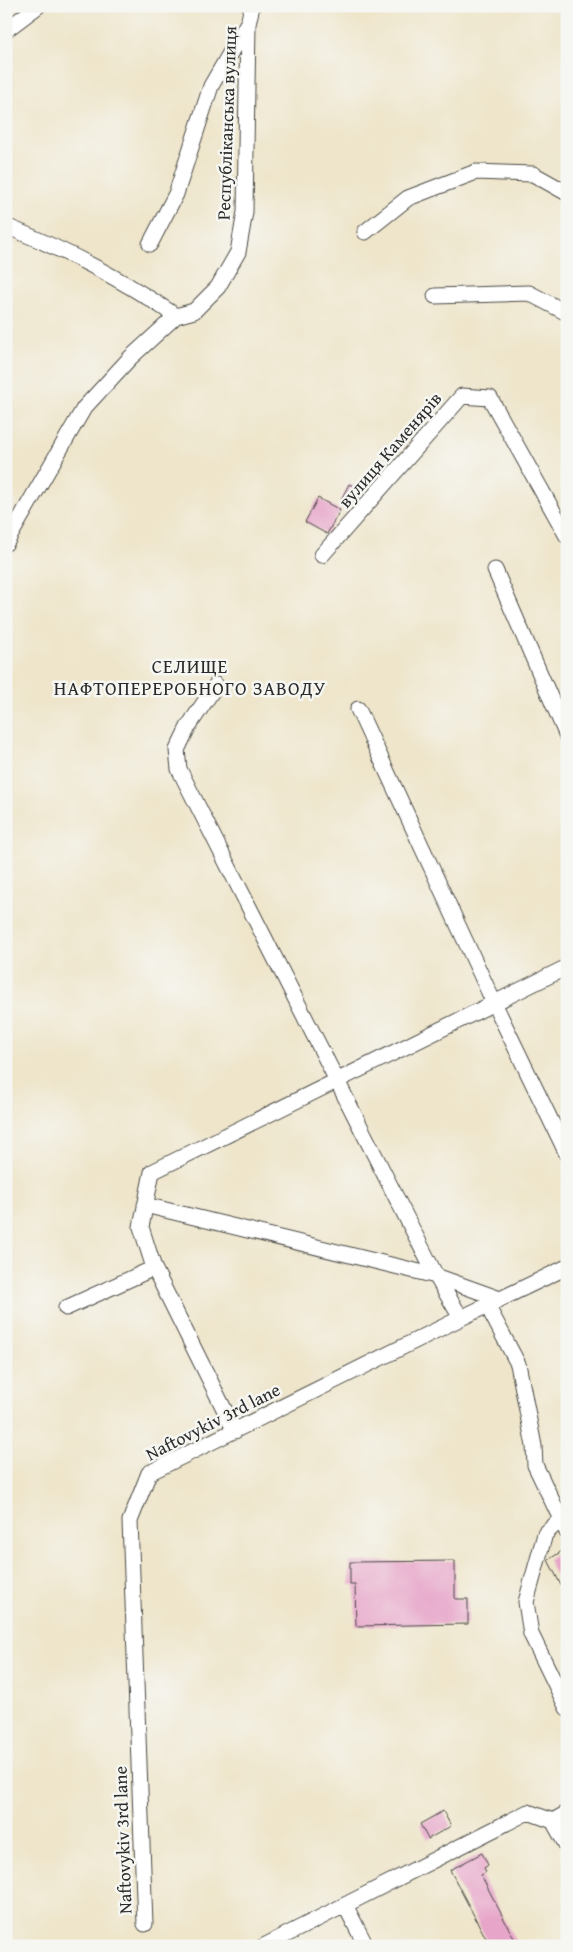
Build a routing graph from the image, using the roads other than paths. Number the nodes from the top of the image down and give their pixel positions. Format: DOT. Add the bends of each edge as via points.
graph roads {
  1 [pos="38,6"];
  2 [pos="252,6"];
  3 [pos="248,24"];
  4 [pos="6,30"];
  5 [pos="567,192"];
  6 [pos="6,226"];
  7 [pos="365,232"];
  8 [pos="150,244"];
  9 [pos="435,296"];
  10 [pos="567,313"];
  11 [pos="176,316"];
  12 [pos="567,536"];
  13 [pos="6,543"];
  14 [pos="322,555"];
  15 [pos="495,570"];
  16 [pos="216,685"];
  17 [pos="358,709"];
  18 [pos="567,736"];
  19 [pos="567,967"];
  20 [pos="494,1003"];
  21 [pos="338,1080"];
  22 [pos="567,1154"];
  23 [pos="145,1205"];
  24 [pos="567,1267"];
  25 [pos="154,1268"];
  26 [pos="436,1276"];
  27 [pos="494,1302"];
  28 [pos="66,1308"];
  29 [pos="461,1318"];
  30 [pos="235,1431"];
  31 [pos="564,1523"];
  32 [pos="567,1708"];
  33 [pos="567,1813"];
  34 [pos="553,1821"];
  35 [pos="567,1846"];
  36 [pos="345,1904"];
  37 [pos="145,1924"];
  38 [pos="264,1946"];
  39 [pos="366,1946"];
  1 -- 4 [label="street"];
  2 -- 3 [label="street, Республіканська вулиця"];
  3 -- 8 [label="street" via="211,86 176,194"];
  3 -- 11 [label="street, Республіканська вулиця" via="245,212 238,252 218,287 194,311"];
  5 -- 7 [label="street" via="533,174 476,172 408,198"];
  6 -- 11 [label="street" via="90,264"];
  9 -- 10 [label="street" via="529,293"];
  11 -- 13 [label="street, Республіканська вулиця" via="130,358 84,408"];
  12 -- 14 [label="street, вулиця Каменярів" via="490,398 462,396"];
  15 -- 18 [label="street"];
  16 -- 21 [label="street" via="177,750 179,769"];
  17 -- 20 [label="street"];
  19 -- 20 [label="street"];
  20 -- 21 [label="street"];
  20 -- 22 [label="street"];
  21 -- 23 [label="street" via="152,1172"];
  21 -- 26 [label="street"];
  23 -- 25 [label="street" via="141,1227"];
  23 -- 26 [label="street"];
  24 -- 27 [label="street, Naftovykiv 3rd lane"];
  25 -- 28 [label="street"];
  25 -- 30 [label="street"];
  26 -- 27 [label="street"];
  26 -- 29 [label="street"];
  27 -- 29 [label="street, Naftovykiv 3rd lane"];
  27 -- 31 [label="street" via="518,1364 535,1465"];
  29 -- 30 [label="street, Naftovykiv 3rd lane"];
  30 -- 37 [label="street, Naftovykiv 3rd lane" via="149,1473 130,1521"];
  31 -- 32 [label="street" via="545,1534 526,1602 532,1634"];
  33 -- 34 [label="street"];
  34 -- 35 [label="street"];
  34 -- 36 [label="street" via="528,1812"];
  36 -- 38 [label="street"];
  36 -- 39 [label="street"];
}
